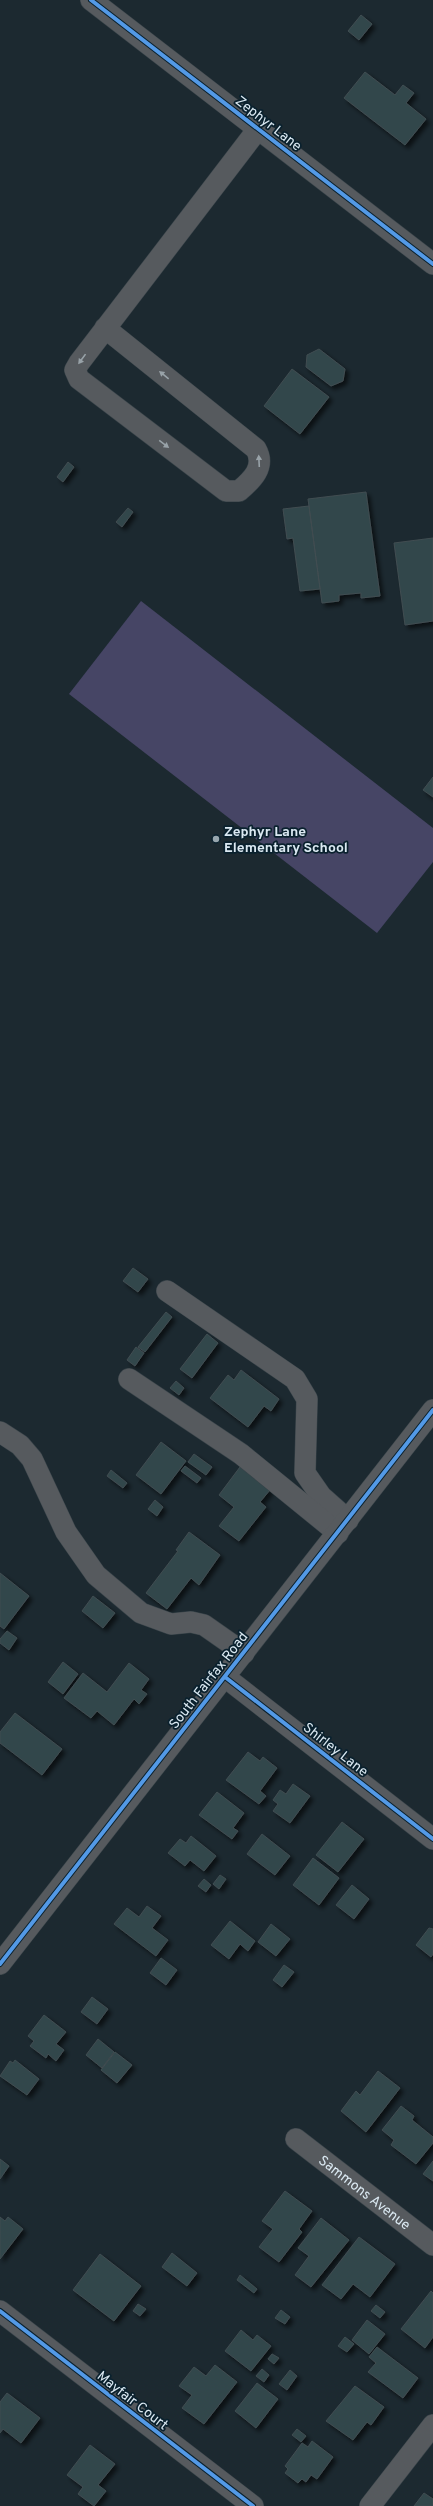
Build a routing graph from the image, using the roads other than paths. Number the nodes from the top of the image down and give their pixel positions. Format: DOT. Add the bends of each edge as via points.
graph roads {
  1 [pos="91,0"];
  2 [pos="258,129"];
  3 [pos="433,264"];
  4 [pos="105,328"];
  5 [pos="167,1291"];
  6 [pos="129,1379"];
  7 [pos="433,1410"];
  8 [pos="0,1432"];
  9 [pos="343,1526"];
  10 [pos="244,1653"];
  11 [pos="225,1677"];
  12 [pos="433,1839"];
  13 [pos="0,1963"];
  14 [pos="296,2139"];
  15 [pos="433,2245"];
  16 [pos="0,2311"];
  17 [pos="433,2425"];
  18 [pos="253,2506"];
  19 [pos="370,2506"];
  1 -- 2 [label="street, Zephyr Lane"];
  2 -- 3 [label="street, Zephyr Lane"];
  2 -- 4 [label="street"];
  4 -- 4 [label="street, one-way" via="75,370 79,379 226,491 239,491 245,486 259,468 261,461 256,449"];
  5 -- 9 [label="street" via="294,1379 307,1399 305,1473"];
  6 -- 9 [label="street"];
  7 -- 9 [label="street, South Fairfax Road"];
  8 -- 10 [label="street" via="20,1445 32,1459 66,1532 96,1575 107,1585 141,1613 171,1624 191,1622 204,1625"];
  9 -- 10 [label="street, South Fairfax Road"];
  10 -- 11 [label="street, South Fairfax Road"];
  11 -- 12 [label="street, Shirley Lane"];
  11 -- 13 [label="street, South Fairfax Road"];
  14 -- 15 [label="street, Sammons Avenue"];
  16 -- 18 [label="street, Mayfair Court"];
  17 -- 19 [label="street"];
}
